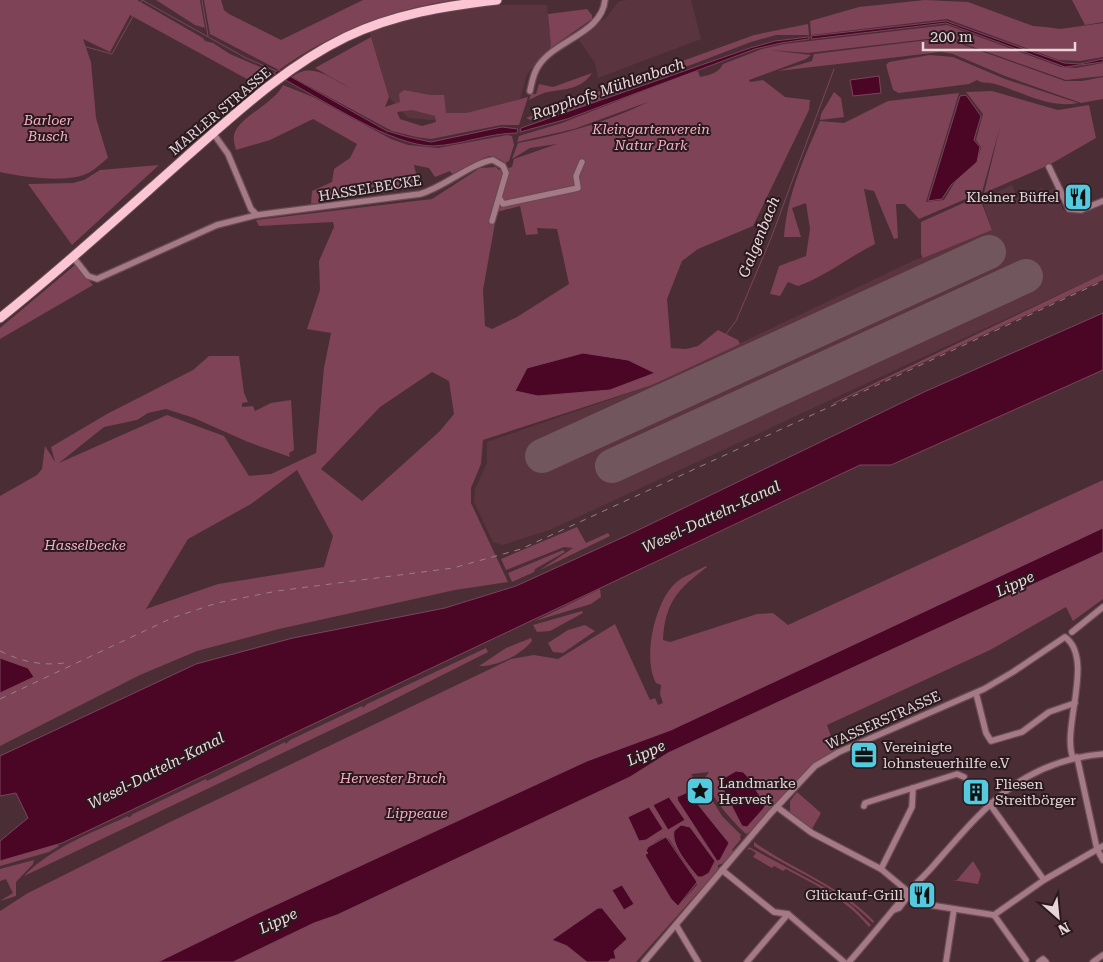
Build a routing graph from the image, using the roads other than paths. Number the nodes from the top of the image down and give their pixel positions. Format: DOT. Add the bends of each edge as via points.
graph roads {
  1 [pos="497,0"];
  2 [pos="605,0"];
  3 [pos="530,91"];
  4 [pos="214,133"];
  5 [pos="582,162"];
  6 [pos="1049,167"];
  7 [pos="500,199"];
  8 [pos="1103,201"];
  9 [pos="257,215"];
  10 [pos="492,221"];
  11 [pos="73,257"];
  12 [pos="0,318"];
  13 [pos="1103,608"];
  14 [pos="1072,632"];
  15 [pos="976,692"];
  16 [pos="1075,703"];
  17 [pos="1103,754"];
  18 [pos="1075,758"];
  19 [pos="964,777"];
  20 [pos="913,788"];
  21 [pos="989,804"];
  22 [pos="864,806"];
  23 [pos="776,807"];
  24 [pos="1100,848"];
  25 [pos="1103,860"];
  26 [pos="881,869"];
  27 [pos="722,870"];
  28 [pos="1044,880"];
  29 [pos="910,893"];
  30 [pos="954,909"];
  31 [pos="788,914"];
  32 [pos="994,915"];
  33 [pos="676,925"];
  34 [pos="1103,955"];
  35 [pos="1026,960"];
  36 [pos="644,962"];
  37 [pos="698,962"];
  38 [pos="747,962"];
  39 [pos="844,962"];
  40 [pos="850,962"];
  41 [pos="946,962"];
  42 [pos="1039,962"];
  43 [pos="1046,962"];
  44 [pos="1093,962"];
  1 -- 4 [label="main road, MARLER STRASSE" via="449,6 390,20 347,36 298,65"];
  2 -- 3 [label="street" via="604,10 597,21 539,64"];
  4 -- 9 [label="street" via="228,154 251,209"];
  4 -- 11 [label="main road, MARLER STRASSE"];
  5 -- 7 [label="street" via="576,176 578,188 503,204"];
  6 -- 8 [label="street" via="1069,209 1082,210"];
  7 -- 9 [label="street, HASSELBECKE" via="505,171 501,163 493,160 437,189 420,194"];
  7 -- 10 [label="street, HASSELBECKE"];
  9 -- 11 [label="street, HASSELBECKE" via="211,227 98,278 88,276"];
  11 -- 12 [label="main road, MARLER STRASSE"];
  13 -- 14 [label="street"];
  15 -- 16 [label="street" via="990,741 1022,732 1049,712"];
  15 -- 16 [label="street, WASSERSTRASSE" via="1014,672 1064,637 1073,645 1076,655"];
  15 -- 23 [label="street, WASSERSTRASSE" via="827,758 803,777"];
  16 -- 18 [label="street" via="1069,744"];
  17 -- 18 [label="street"];
  18 -- 21 [label="street" via="1031,775"];
  18 -- 24 [label="street"];
  19 -- 20 [label="street" via="957,774"];
  20 -- 22 [label="street" via="864,803"];
  20 -- 26 [label="street" via="912,807"];
  21 -- 28 [label="street"];
  21 -- 29 [label="street"];
  23 -- 26 [label="street" via="812,833"];
  23 -- 27 [label="street, WASSERSTRASSE"];
  24 -- 25 [label="street"];
  24 -- 28 [label="street"];
  26 -- 29 [label="street"];
  27 -- 31 [label="street" via="774,912"];
  27 -- 33 [label="street, WASSERSTRASSE"];
  28 -- 32 [label="street"];
  29 -- 30 [label="street" via="923,904"];
  29 -- 40 [label="street"];
  30 -- 32 [label="street"];
  30 -- 41 [label="street"];
  31 -- 38 [label="street"];
  31 -- 39 [label="street"];
  32 -- 35 [label="street"];
  33 -- 36 [label="street, WASSERSTRASSE"];
  33 -- 37 [label="street"];
  34 -- 44 [label="street"];
  42 -- 43 [label="street" via="1043,959"];
}
